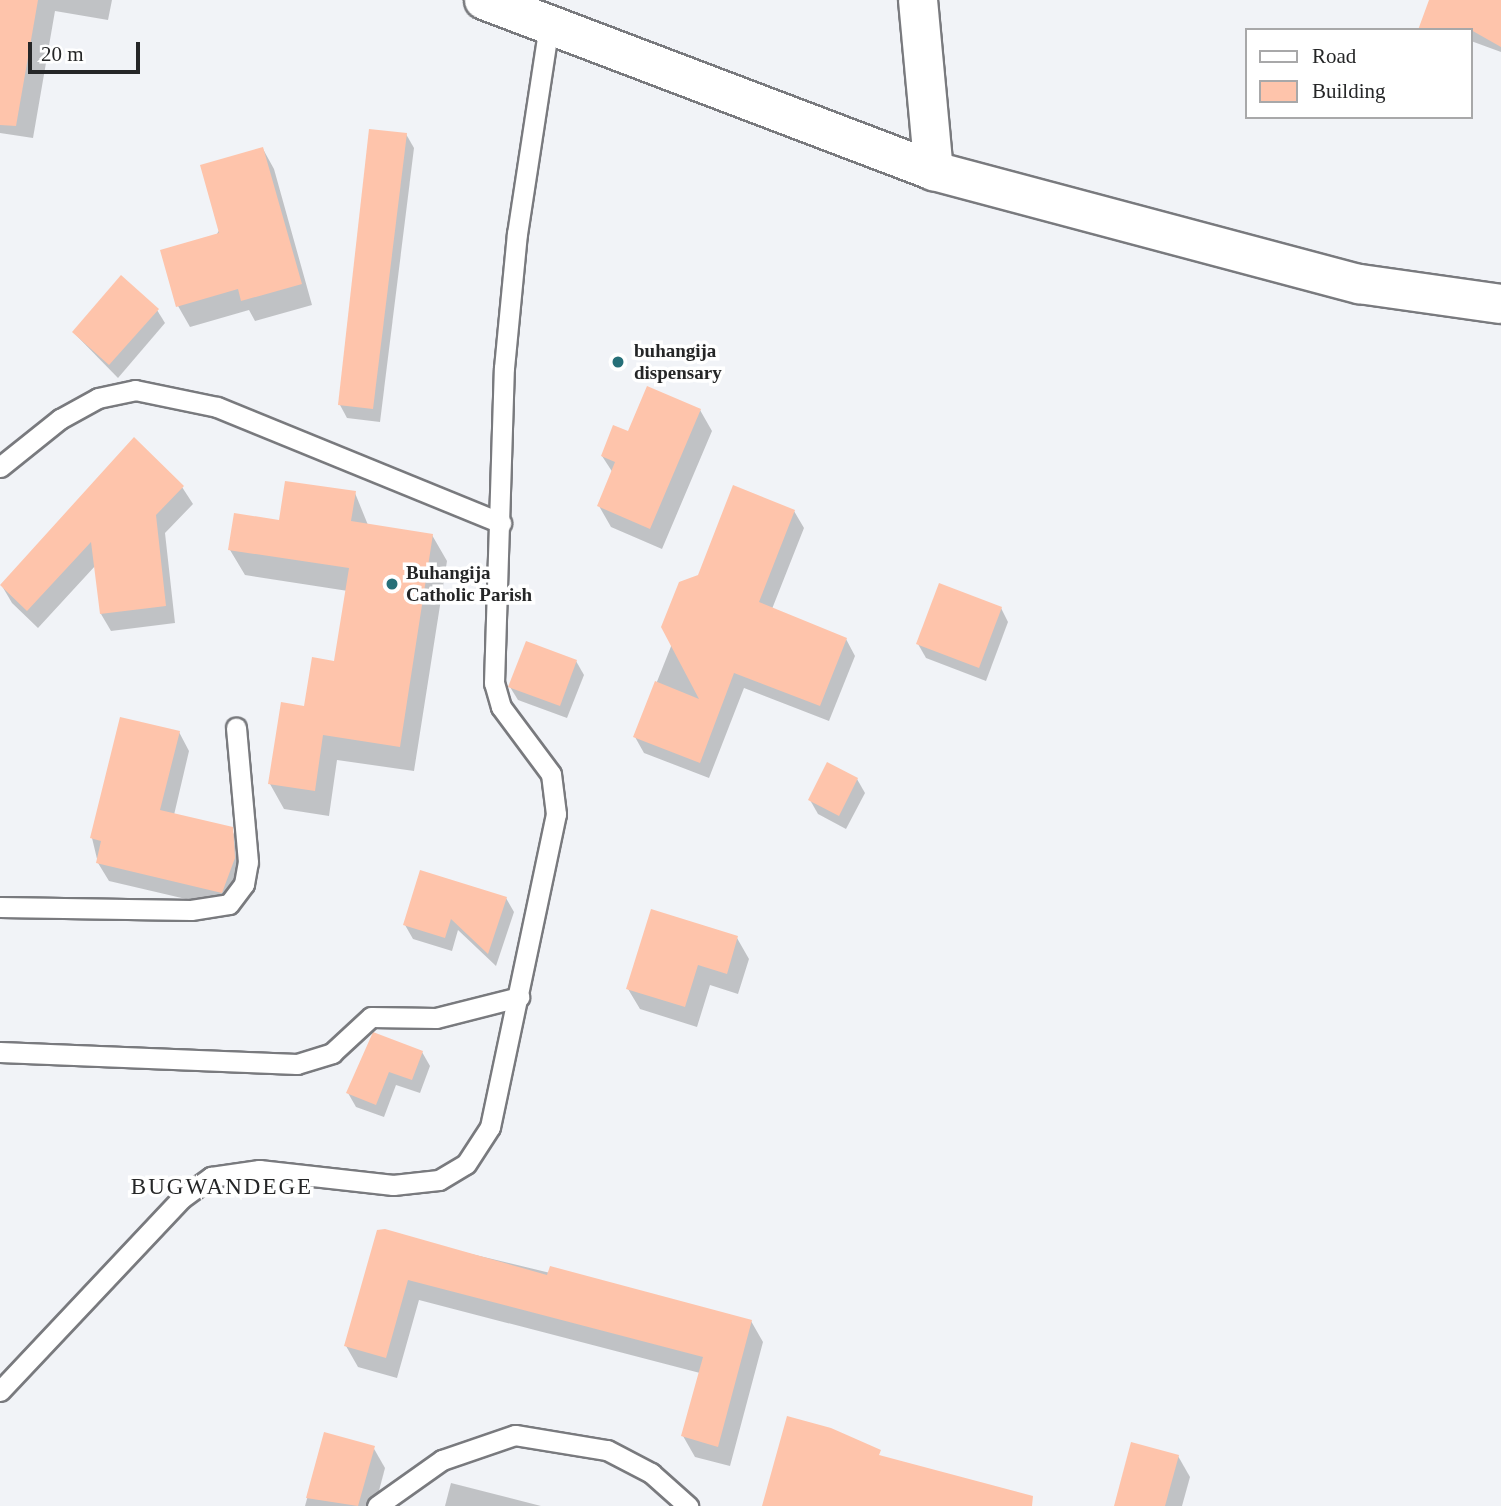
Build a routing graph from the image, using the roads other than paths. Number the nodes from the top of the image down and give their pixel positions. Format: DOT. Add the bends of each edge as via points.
graph roads {
  1 [pos="484,0"];
  2 [pos="918,0"];
  3 [pos="549,26"];
  4 [pos="934,171"];
  5 [pos="1501,304"];
  6 [pos="0,467"];
  7 [pos="501,523"];
  8 [pos="236,729"];
  9 [pos="0,906"];
  10 [pos="519,996"];
  11 [pos="0,1052"];
  12 [pos="0,1391"];
  13 [pos="377,1506"];
  14 [pos="688,1506"];
  1 -- 3 [label="street"];
  2 -- 4 [label="street"];
  3 -- 4 [label="street"];
  3 -- 7 [label="lane" via="517,234"];
  4 -- 5 [label="street" via="1360,284"];
  6 -- 7 [label="lane" via="60,419 98,398 135,390 216,407"];
  7 -- 10 [label="lane" via="494,690 551,774 557,797"];
  8 -- 9 [label="lane" via="248,862 244,884 229,904 191,910"];
  10 -- 11 [label="lane" via="436,1018 371,1017 332,1053 297,1064"];
  10 -- 12 [label="lane" via="490,1127 458,1172 393,1185 259,1170 211,1177 182,1198"];
  13 -- 14 [label="lane" via="442,1460 515,1435 607,1450 651,1473"];
}
